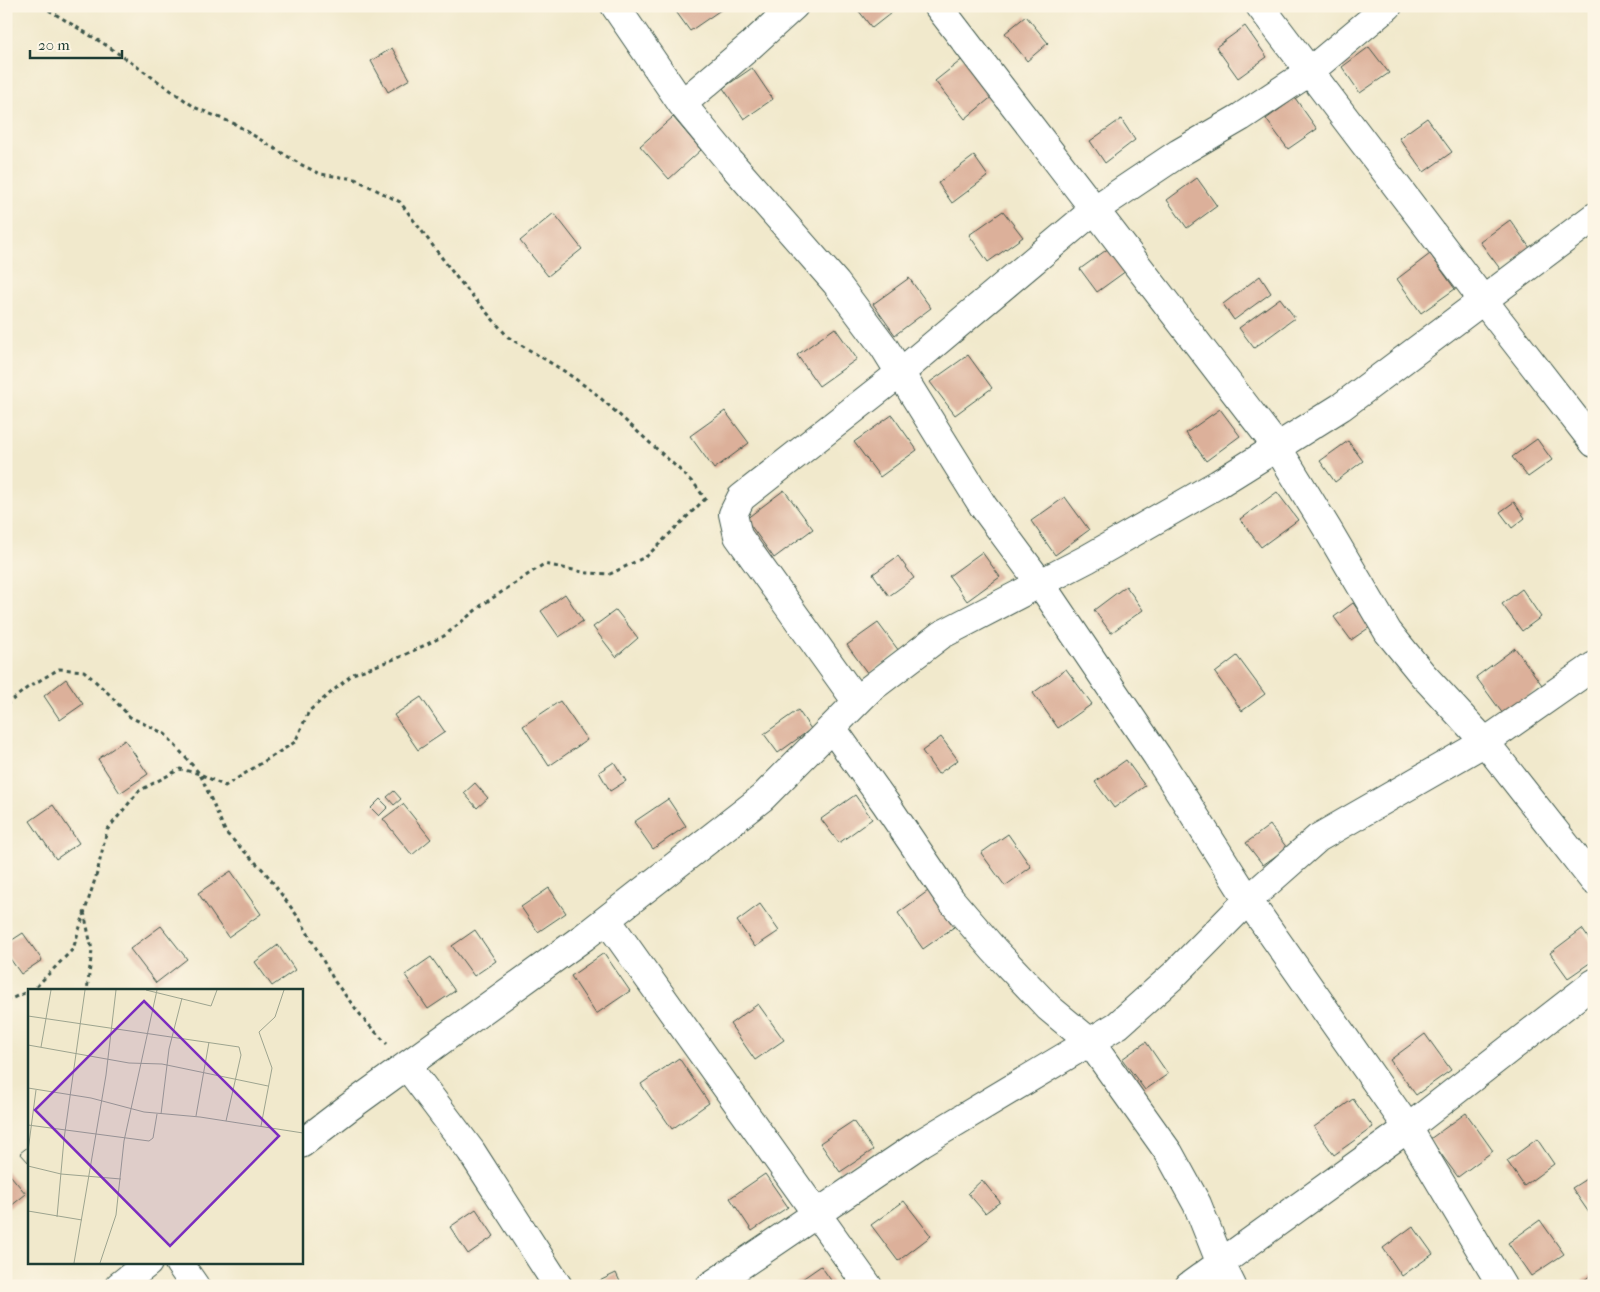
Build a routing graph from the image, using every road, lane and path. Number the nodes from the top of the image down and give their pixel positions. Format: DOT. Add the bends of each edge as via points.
graph roads {
  1 [pos="42,6"];
  2 [pos="616,6"];
  3 [pos="794,6"];
  4 [pos="938,6"];
  5 [pos="1260,6"];
  6 [pos="1388,6"];
  7 [pos="1309,72"];
  8 [pos="682,104"];
  9 [pos="1094,210"];
  10 [pos="1594,217"];
  11 [pos="1483,300"];
  12 [pos="900,373"];
  13 [pos="1594,443"];
  14 [pos="1277,447"];
  15 [pos="705,499"];
  16 [pos="733,514"];
  17 [pos="1040,583"];
  18 [pos="1594,666"];
  19 [pos="857,702"];
  20 [pos="6,705"];
  21 [pos="832,728"];
  22 [pos="1485,742"];
  23 [pos="200,774"];
  24 [pos="1594,881"];
  25 [pos="1248,900"];
  26 [pos="84,912"];
  27 [pos="606,920"];
  28 [pos="1594,983"];
  29 [pos="34,989"];
  30 [pos="87,989"];
  31 [pos="28,991"];
  32 [pos="6,1001"];
  33 [pos="1090,1042"];
  34 [pos="406,1066"];
  35 [pos="1408,1128"];
  36 [pos="302,1143"];
  37 [pos="817,1214"];
  38 [pos="147,1264"];
  39 [pos="181,1264"];
  40 [pos="1226,1275"];
  41 [pos="119,1286"];
  42 [pos="195,1286"];
  43 [pos="558,1286"];
  44 [pos="710,1286"];
  45 [pos="868,1286"];
  46 [pos="1190,1286"];
  47 [pos="1502,1286"];
  1 -- 15 [label="path" via="109,47 196,108 235,124 320,174 355,179 400,202 457,278 508,336 595,393 681,471"];
  2 -- 8 [label="street"];
  3 -- 8 [label="street"];
  4 -- 9 [label="street"];
  5 -- 7 [label="street"];
  6 -- 7 [label="street"];
  7 -- 9 [label="street" via="1241,117 1179,152"];
  7 -- 11 [label="street"];
  8 -- 12 [label="street" via="836,283"];
  9 -- 12 [label="street"];
  9 -- 14 [label="street"];
  10 -- 11 [label="street"];
  11 -- 13 [label="street"];
  11 -- 14 [label="street" via="1341,407"];
  12 -- 16 [label="street" via="741,498"];
  12 -- 17 [label="street" via="983,506"];
  14 -- 17 [label="street" via="1218,484"];
  14 -- 22 [label="street" via="1388,632"];
  15 -- 16 [label="path"];
  15 -- 23 [label="path" via="647,556 610,574 544,564 482,605 444,636 353,674 309,711 295,742 225,786"];
  16 -- 19 [label="street" via="738,536"];
  17 -- 19 [label="street" via="941,635"];
  17 -- 25 [label="street" via="1157,756"];
  18 -- 22 [label="street"];
  19 -- 21 [label="street"];
  20 -- 23 [label="path" via="59,669 84,672 130,718 165,734"];
  21 -- 27 [label="street" via="762,798"];
  21 -- 33 [label="street" via="951,900 1049,1008"];
  22 -- 24 [label="street"];
  22 -- 25 [label="street" via="1318,838"];
  23 -- 26 [label="path" via="180,769 139,791 106,830"];
  23 -- 34 [label="path" via="226,833 265,872 302,921 335,982"];
  25 -- 33 [label="street" via="1174,975 1118,1025"];
  25 -- 35 [label="street"];
  26 -- 29 [label="path" via="72,949"];
  26 -- 30 [label="path" via="92,950"];
  27 -- 34 [label="street"];
  27 -- 37 [label="street"];
  28 -- 35 [label="street"];
  31 -- 32 [label="path"];
  33 -- 37 [label="street" via="921,1143"];
  33 -- 40 [label="street" via="1169,1153 1197,1204"];
  34 -- 36 [label="street"];
  34 -- 43 [label="street" via="471,1151"];
  35 -- 40 [label="street"];
  35 -- 47 [label="street"];
  37 -- 44 [label="street"];
  37 -- 45 [label="street"];
  38 -- 41 [label="street"];
  39 -- 42 [label="street"];
  40 -- 46 [label="street"];
}
